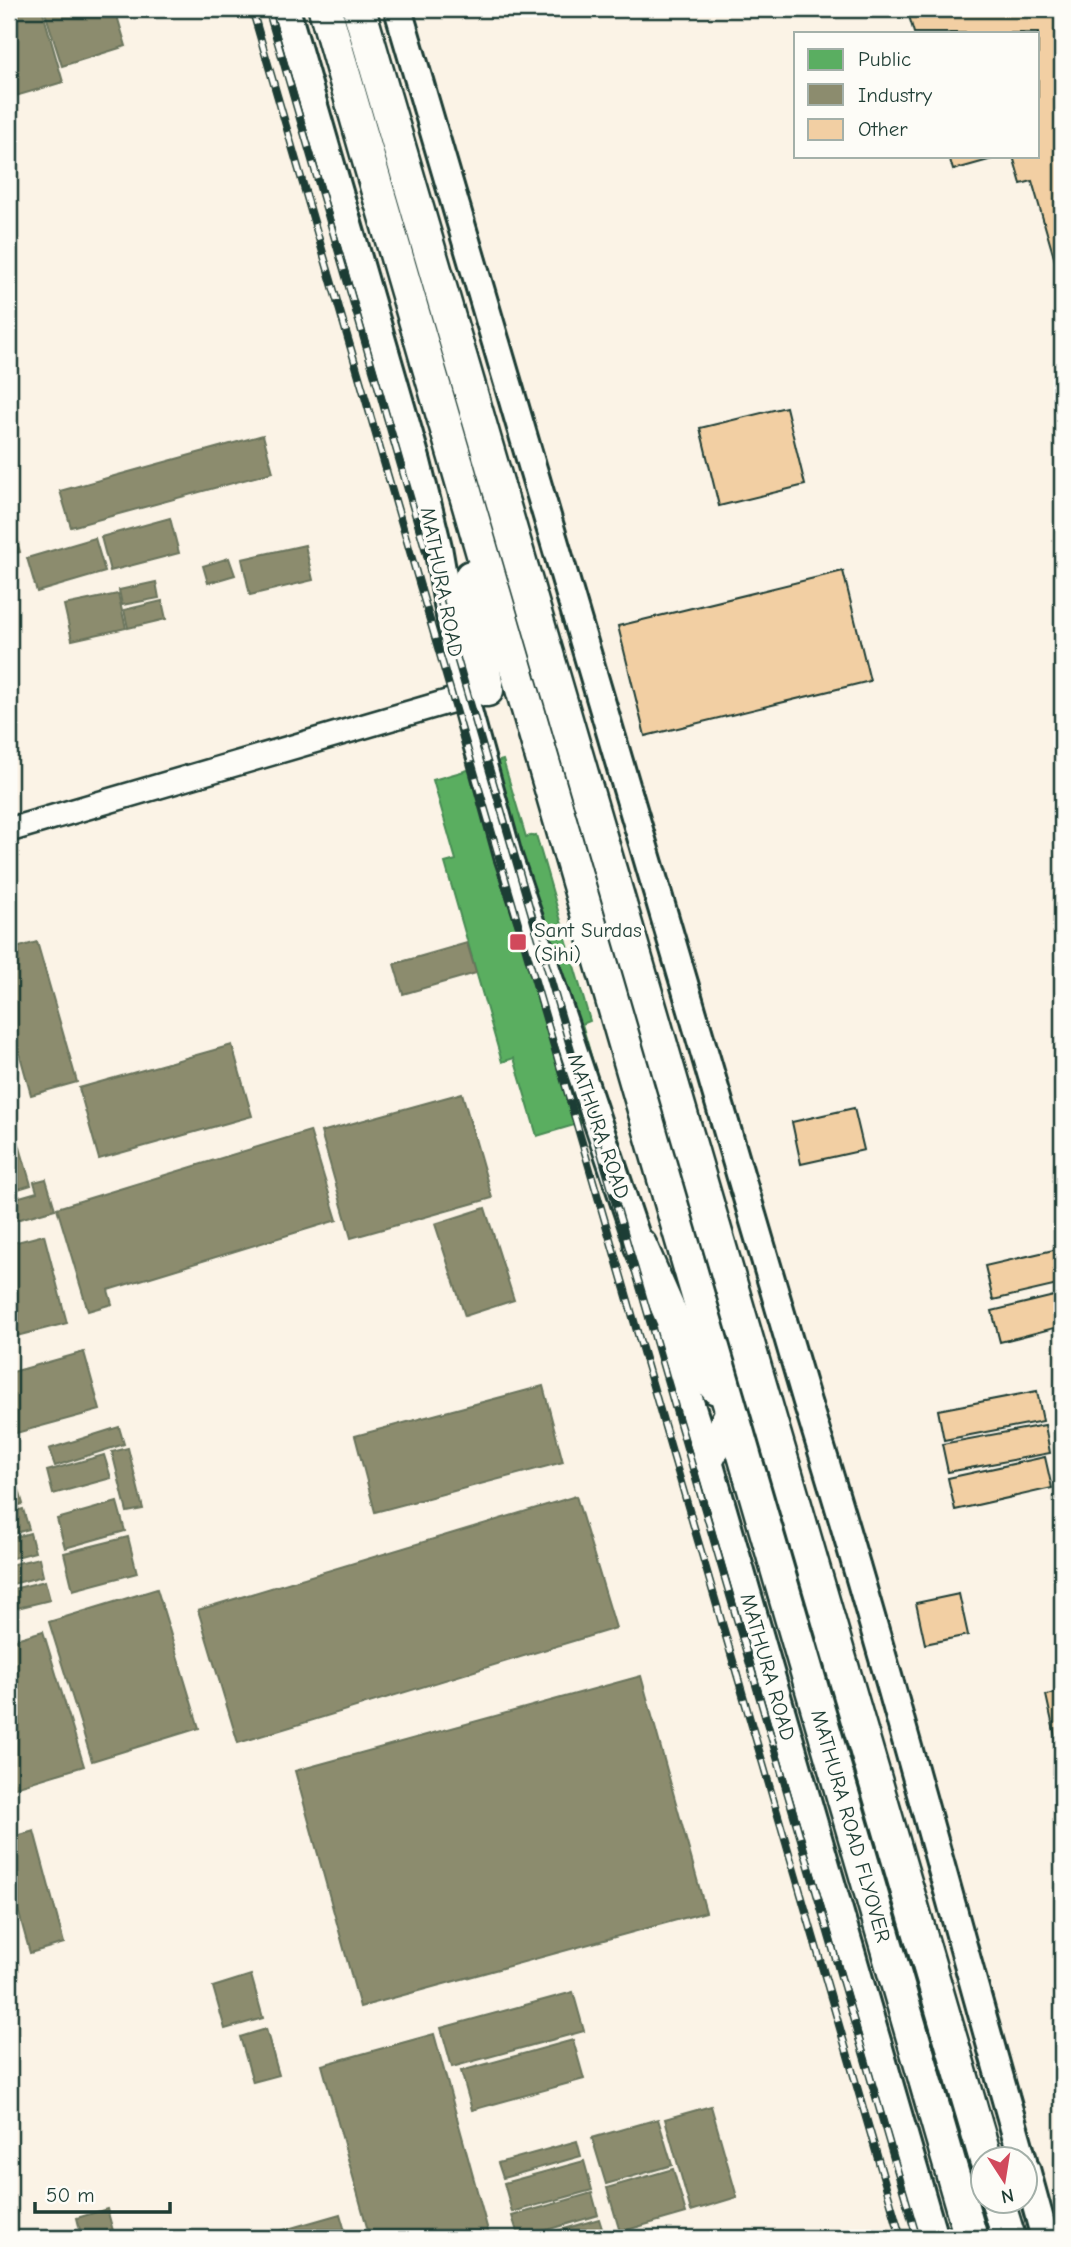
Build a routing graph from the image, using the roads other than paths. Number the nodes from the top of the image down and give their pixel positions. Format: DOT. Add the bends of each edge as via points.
graph roads {
  1 [pos="286,9"];
  2 [pos="325,9"];
  3 [pos="359,9"];
  4 [pos="398,9"];
  5 [pos="455,462"];
  6 [pos="518,681"];
  7 [pos="476,693"];
  8 [pos="9,830"];
  9 [pos="639,1245"];
  10 [pos="729,1407"];
  11 [pos="708,1458"];
  12 [pos="982,2146"];
  13 [pos="1019,2146"];
  14 [pos="1002,2216"];
  15 [pos="1039,2216"];
  16 [pos="934,2238"];
  17 [pos="971,2238"];
  18 [pos="1009,2238"];
  19 [pos="1045,2238"];
  1 -- 7 [label="main road, MATHURA ROAD" via="416,462"];
  2 -- 5 [label="highway, MATHURA ROAD"];
  3 -- 12 [label="highway"];
  4 -- 13 [label="main road" via="863,1583"];
  5 -- 6 [label="highway, MATHURA ROAD"];
  5 -- 7 [label="highway"];
  6 -- 7 [label="street"];
  6 -- 10 [label="highway, MATHURA ROAD"];
  7 -- 8 [label="street"];
  7 -- 9 [label="main road, MATHURA ROAD" via="508,856"];
  9 -- 10 [label="highway" via="687,1352"];
  9 -- 11 [label="main road, MATHURA ROAD"];
  10 -- 11 [label="highway"];
  10 -- 17 [label="highway, MATHURA ROAD FLYOVER"];
  11 -- 16 [label="main road, MATHURA ROAD"];
  14 -- 18 [label="highway"];
  15 -- 19 [label="main road"];
}
